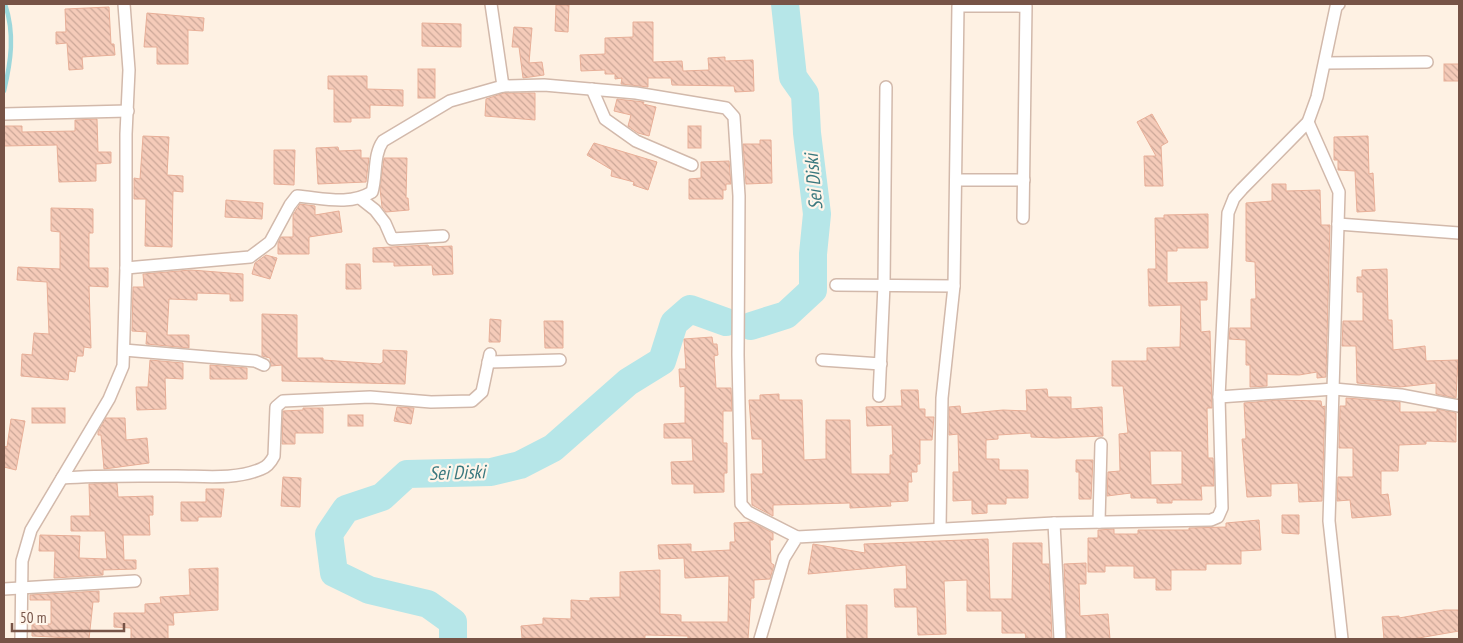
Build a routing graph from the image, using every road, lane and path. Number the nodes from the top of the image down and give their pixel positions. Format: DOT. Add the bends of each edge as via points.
graph roads {
  1 [pos="124,4"];
  2 [pos="491,4"];
  3 [pos="1338,4"];
  4 [pos="1020,5"];
  5 [pos="1427,62"];
  6 [pos="1325,63"];
  7 [pos="503,86"];
  8 [pos="886,87"];
  9 [pos="592,89"];
  10 [pos="128,111"];
  11 [pos="6,114"];
  12 [pos="1308,122"];
  13 [pos="692,165"];
  14 [pos="956,180"];
  15 [pos="1024,180"];
  16 [pos="361,199"];
  17 [pos="1023,218"];
  18 [pos="1338,224"];
  19 [pos="1459,233"];
  20 [pos="443,236"];
  21 [pos="126,268"];
  22 [pos="836,285"];
  23 [pos="884,285"];
  24 [pos="954,286"];
  25 [pos="124,350"];
  26 [pos="560,360"];
  27 [pos="822,360"];
  28 [pos="880,364"];
  29 [pos="264,365"];
  30 [pos="1334,389"];
  31 [pos="879,396"];
  32 [pos="1219,398"];
  33 [pos="1459,406"];
  34 [pos="1101,444"];
  35 [pos="62,478"];
  36 [pos="1099,522"];
  37 [pos="1054,523"];
  38 [pos="940,528"];
  39 [pos="797,537"];
  40 [pos="135,581"];
  41 [pos="4,589"];
  42 [pos="22,589"];
  43 [pos="21,639"];
  44 [pos="760,639"];
  45 [pos="1060,639"];
  46 [pos="1342,639"];
  1 -- 10 [label="street" via="129,70"];
  2 -- 7 [label="street"];
  3 -- 6 [label="street"];
  4 -- 14 [label="street" via="958,6"];
  4 -- 15 [label="street" via="1026,6"];
  5 -- 6 [label="street"];
  6 -- 12 [label="street"];
  7 -- 9 [label="street"];
  7 -- 16 [label="street" via="450,101 383,140 377,149 376,181 372,192"];
  8 -- 23 [label="street"];
  9 -- 13 [label="street" via="606,120 636,141"];
  9 -- 39 [label="street" via="710,104 726,108 734,117 740,196 738,355 741,504 748,512"];
  10 -- 11 [label="street"];
  10 -- 21 [label="street"];
  12 -- 18 [label="street" via="1339,192"];
  12 -- 32 [label="street" via="1234,198 1228,212"];
  14 -- 15 [label="street"];
  14 -- 24 [label="street"];
  15 -- 17 [label="street"];
  16 -- 20 [label="street" via="375,210 392,239"];
  16 -- 21 [label="street" via="342,201 298,196 270,242 250,258"];
  18 -- 19 [label="street"];
  18 -- 30 [label="street"];
  21 -- 25 [label="street"];
  22 -- 23 [label="street"];
  23 -- 24 [label="street"];
  23 -- 28 [label="street"];
  24 -- 38 [label="street" via="942,398"];
  25 -- 29 [label="street" via="255,361"];
  25 -- 35 [label="street" via="117,382"];
  26 -- 35 [label="street" via="489,358 482,392 472,401 355,397 283,401 276,407 274,456 262,469 252,472 210,476"];
  27 -- 28 [label="street"];
  28 -- 31 [label="street"];
  30 -- 32 [label="street"];
  30 -- 33 [label="street" via="1401,395"];
  30 -- 46 [label="street" via="1329,521"];
  32 -- 36 [label="street" via="1222,508 1218,517 1210,520"];
  34 -- 36 [label="street"];
  35 -- 42 [label="street" via="31,530 22,561"];
  36 -- 37 [label="street"];
  37 -- 38 [label="street"];
  37 -- 45 [label="street"];
  38 -- 39 [label="street"];
  39 -- 44 [label="street" via="784,558"];
  40 -- 42 [label="street"];
  41 -- 42 [label="street"];
  42 -- 43 [label="street"];
}
